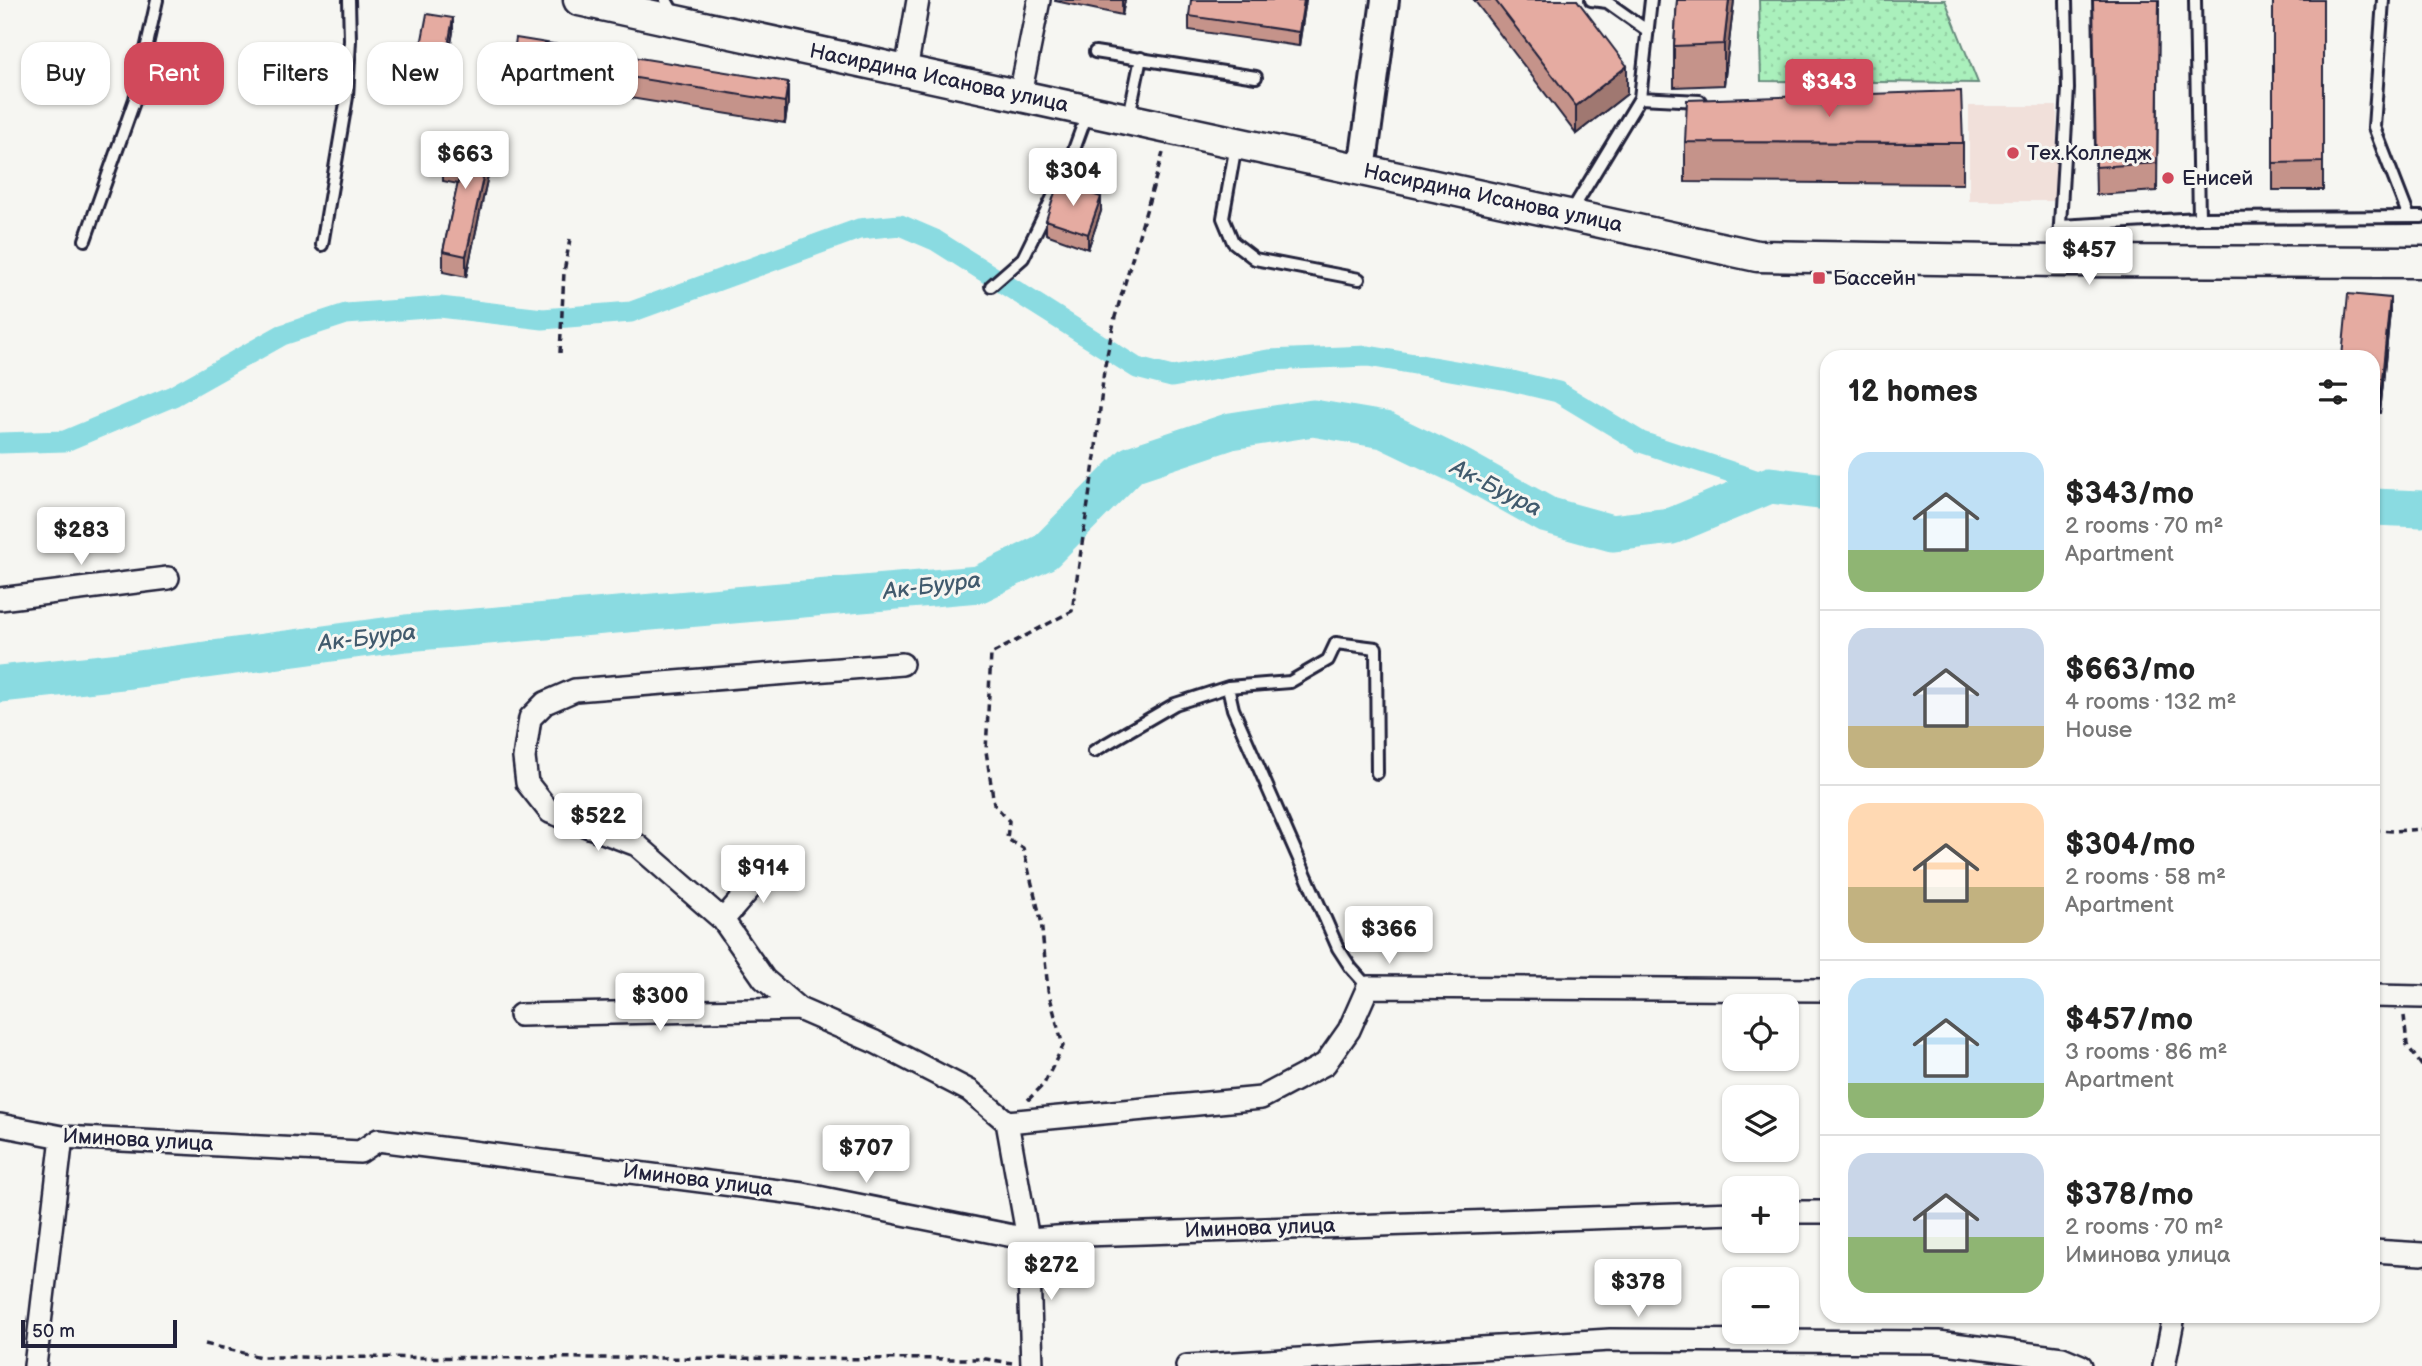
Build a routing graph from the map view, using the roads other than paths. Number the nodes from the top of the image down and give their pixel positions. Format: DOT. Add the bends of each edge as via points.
graph roads {
  1 [pos="157,0"];
  2 [pos="349,0"];
  3 [pos="579,0"];
  4 [pos="918,0"];
  5 [pos="1039,0"];
  6 [pos="1385,0"];
  7 [pos="1591,0"];
  8 [pos="1651,0"];
  9 [pos="2066,0"];
  10 [pos="2195,0"];
  11 [pos="2384,0"];
  12 [pos="672,11"];
  13 [pos="1648,31"];
  14 [pos="1095,52"];
  15 [pos="1141,58"];
  16 [pos="906,71"];
  17 [pos="1255,77"];
  18 [pos="1020,95"];
  19 [pos="1640,98"];
  20 [pos="1709,101"];
  21 [pos="1088,111"];
  22 [pos="1128,119"];
  23 [pos="1237,143"];
  24 [pos="1362,170"];
  25 [pos="1570,215"];
  26 [pos="2409,217"];
  27 [pos="2422,217"];
  28 [pos="2199,218"];
  29 [pos="2060,226"];
  30 [pos="85,240"];
  31 [pos="322,245"];
  32 [pos="2057,261"];
  33 [pos="2422,262"];
  34 [pos="1359,279"];
  35 [pos="991,286"];
  36 [pos="167,578"];
  37 [pos="0,598"];
  38 [pos="902,664"];
  39 [pos="1228,687"];
  40 [pos="1094,751"];
  41 [pos="1377,773"];
  42 [pos="771,863"];
  43 [pos="723,920"];
  44 [pos="1368,987"];
  45 [pos="1820,990"];
  46 [pos="2380,996"];
  47 [pos="2412,997"];
  48 [pos="799,1009"];
  49 [pos="520,1015"];
  50 [pos="1007,1122"];
  51 [pos="0,1125"];
  52 [pos="62,1137"];
  53 [pos="1799,1212"];
  54 [pos="1820,1212"];
  55 [pos="1722,1213"];
  56 [pos="1028,1239"];
  57 [pos="2380,1251"];
  58 [pos="2422,1254"];
  59 [pos="2173,1323"];
  60 [pos="35,1366"];
  61 [pos="1032,1366"];
  62 [pos="1187,1366"];
  63 [pos="2081,1366"];
  64 [pos="2164,1366"];
  1 -- 30 [label="lane" via="135,99"];
  2 -- 31 [label="lane" via="348,97"];
  3 -- 12 [label="main road, Насирдина Исанова улица"];
  4 -- 16 [label="street"];
  5 -- 18 [label="street"];
  6 -- 24 [label="street"];
  7 -- 13 [label="lane" via="1607,2"];
  8 -- 13 [label="lane"];
  9 -- 29 [label="lane" via="2068,89"];
  10 -- 28 [label="lane"];
  11 -- 26 [label="lane" via="2374,127"];
  12 -- 16 [label="main road, Насирдина Исанова улица"];
  13 -- 19 [label="lane"];
  14 -- 15 [label="lane"];
  15 -- 17 [label="lane"];
  15 -- 22 [label="lane"];
  16 -- 18 [label="main road, Насирдина Исанова улица"];
  18 -- 21 [label="main road, Насирдина Исанова улица"];
  19 -- 20 [label="lane"];
  19 -- 25 [label="lane"];
  21 -- 22 [label="main road, Насирдина Исанова улица"];
  21 -- 35 [label="lane" via="1068,166 1023,258"];
  22 -- 23 [label="main road, Насирдина Исанова улица"];
  23 -- 24 [label="main road, Насирдина Исанова улица"];
  23 -- 34 [label="lane" via="1223,218 1233,242 1255,260"];
  24 -- 25 [label="main road, Насирдина Исанова улица"];
  25 -- 32 [label="main road, Насирдина Исанова улица" via="1758,256"];
  26 -- 27 [label="lane"];
  26 -- 28 [label="lane"];
  28 -- 29 [label="lane"];
  29 -- 32 [label="lane"];
  32 -- 33 [label="main road, Насирдина Исанова улица"];
  36 -- 37 [label="street"];
  38 -- 43 [label="street" via="575,690 545,703 530,718 524,758 527,783 550,812 637,845"];
  39 -- 40 [label="lane" via="1174,704"];
  39 -- 41 [label="lane" via="1290,682 1328,660 1336,643 1376,648"];
  39 -- 44 [label="lane" via="1233,709 1338,948"];
  42 -- 43 [label="street"];
  43 -- 48 [label="street" via="764,979"];
  44 -- 45 [label="street"];
  44 -- 50 [label="street" via="1349,1030 1325,1064 1261,1098"];
  46 -- 47 [label="street"];
  48 -- 49 [label="street"];
  48 -- 50 [label="street" via="876,1042 970,1091"];
  50 -- 56 [label="street"];
  51 -- 52 [label="street, Иминова улица"];
  52 -- 56 [label="street, Иминова улица" via="360,1152 378,1140 803,1194"];
  52 -- 60 [label="street"];
  53 -- 54 [label="street"];
  55 -- 56 [label="street, Иминова улица"];
  56 -- 61 [label="street"];
  57 -- 58 [label="street"];
  59 -- 64 [label="street"];
  62 -- 63 [label="street" via="1610,1340 1938,1342 2062,1359"];
}
